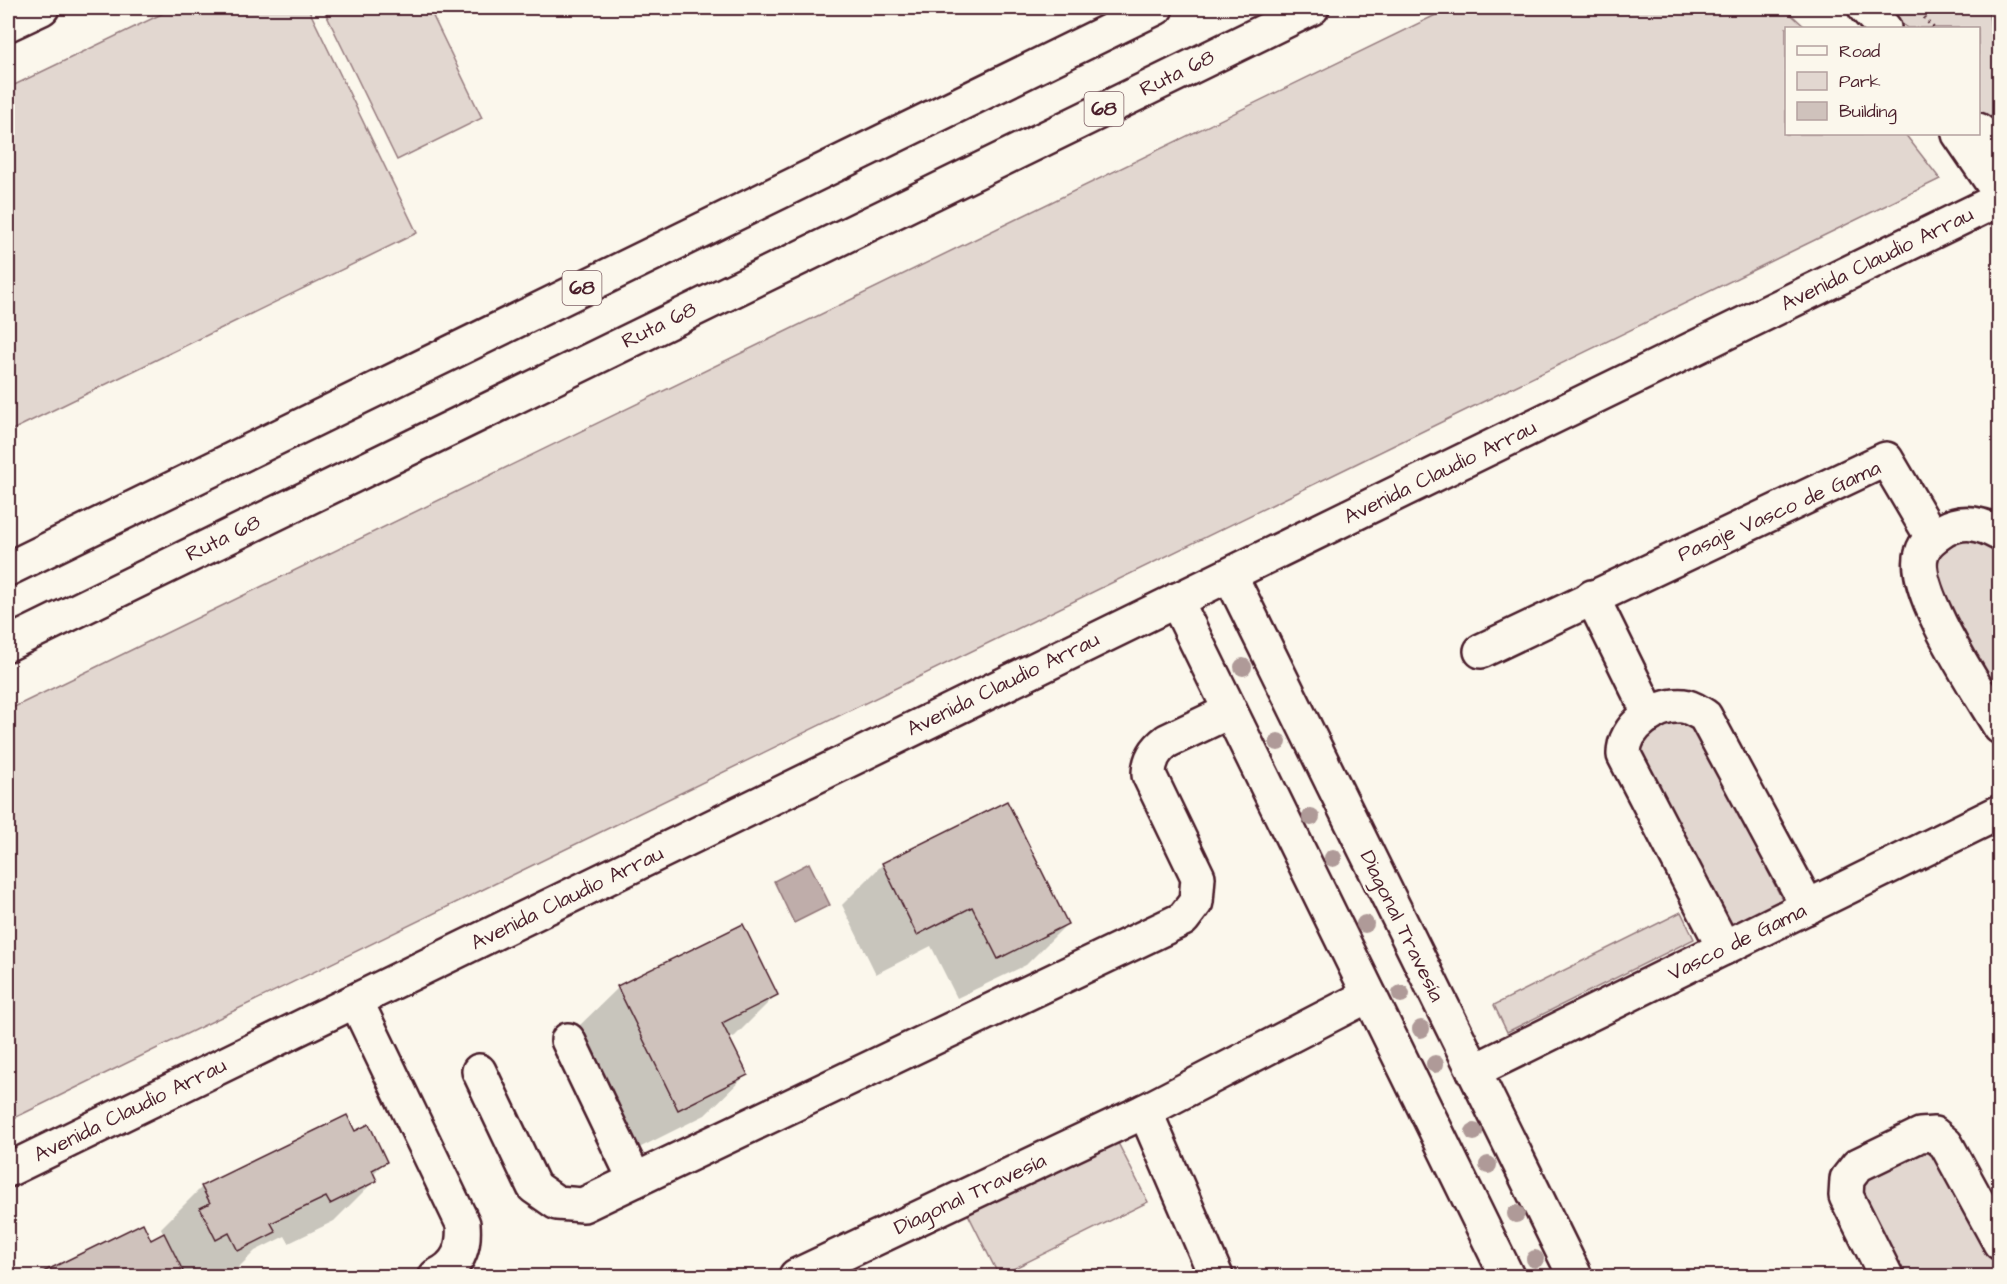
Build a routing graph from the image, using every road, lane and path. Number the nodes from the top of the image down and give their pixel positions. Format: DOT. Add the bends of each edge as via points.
graph roads {
  1 [pos="42,8"];
  2 [pos="1156,8"];
  3 [pos="1312,8"];
  4 [pos="1864,8"];
  5 [pos="1917,8"];
  6 [pos="8,24"];
  7 [pos="1883,27"];
  8 [pos="1932,27"];
  9 [pos="1980,131"];
  10 [pos="1960,135"];
  11 [pos="2000,146"];
  12 [pos="2000,194"];
  13 [pos="2000,199"];
  14 [pos="2000,534"];
  15 [pos="1932,537"];
  16 [pos="8,569"];
  17 [pos="1230,574"];
  18 [pos="1592,597"];
  19 [pos="1176,600"];
  20 [pos="8,644"];
  21 [pos="1481,651"];
  22 [pos="1230,711"];
  23 [pos="1650,715"];
  24 [pos="2000,727"];
  25 [pos="2000,812"];
  26 [pos="1808,907"];
  27 [pos="1724,948"];
  28 [pos="1369,995"];
  29 [pos="356,1000"];
  30 [pos="568,1040"];
  31 [pos="479,1071"];
  32 [pos="1474,1071"];
  33 [pos="1145,1111"];
  34 [pos="8,1170"];
  35 [pos="635,1180"];
  36 [pos="2000,1244"];
  37 [pos="436,1276"];
  38 [pos="796,1276"];
  39 [pos="1216,1276"];
  40 [pos="1508,1276"];
  41 [pos="1575,1276"];
  42 [pos="1886,1276"];
  1 -- 6 [label="main road"];
  2 -- 16 [label="main road, 68"];
  3 -- 20 [label="main road, Ruta 68 / 68"];
  4 -- 7 [label="main road"];
  5 -- 8 [label="path"];
  9 -- 11 [label="main road"];
  10 -- 12 [label="main road"];
  13 -- 17 [label="main road, Avenida Claudio Arrau"];
  14 -- 15 [label="main road" via="1969,522 1953,525"];
  15 -- 18 [label="main road, Pasaje Vasco de Gama" via="1886,459"];
  15 -- 24 [label="main road" via="1922,552 1920,565 1925,590"];
  17 -- 19 [label="main road, Avenida Claudio Arrau"];
  17 -- 32 [label="main road, Diagonal Travesía"];
  18 -- 21 [label="main road, Pasaje Vasco de Gama"];
  18 -- 23 [label="main road"];
  19 -- 22 [label="main road"];
  19 -- 29 [label="main road, Avenida Claudio Arrau"];
  22 -- 28 [label="main road"];
  22 -- 35 [label="main road" via="1167,741 1158,747 1149,765 1149,775 1198,877 1196,902 1183,919"];
  23 -- 26 [label="main road" via="1682,706 1705,716"];
  23 -- 27 [label="main road" via="1629,731 1623,742 1624,755"];
  25 -- 26 [label="main road, Vasco de Gama"];
  26 -- 27 [label="main road, Vasco de Gama"];
  27 -- 32 [label="main road, Vasco de Gama"];
  28 -- 33 [label="main road, Diagonal Travesía"];
  28 -- 40 [label="main road"];
  29 -- 34 [label="main road, Avenida Claudio Arrau"];
  29 -- 37 [label="main road" via="463,1224 464,1238 456,1262"];
  30 -- 35 [label="main road"];
  31 -- 35 [label="main road" via="534,1187 544,1197 557,1203 583,1205"];
  32 -- 41 [label="main road, Diagonal Travesía"];
  33 -- 38 [label="main road, Diagonal Travesía"];
  33 -- 39 [label="main road"];
  36 -- 42 [label="main road" via="1946,1144 1934,1134 1920,1135 1858,1165 1847,1179 1846,1196"];
}
